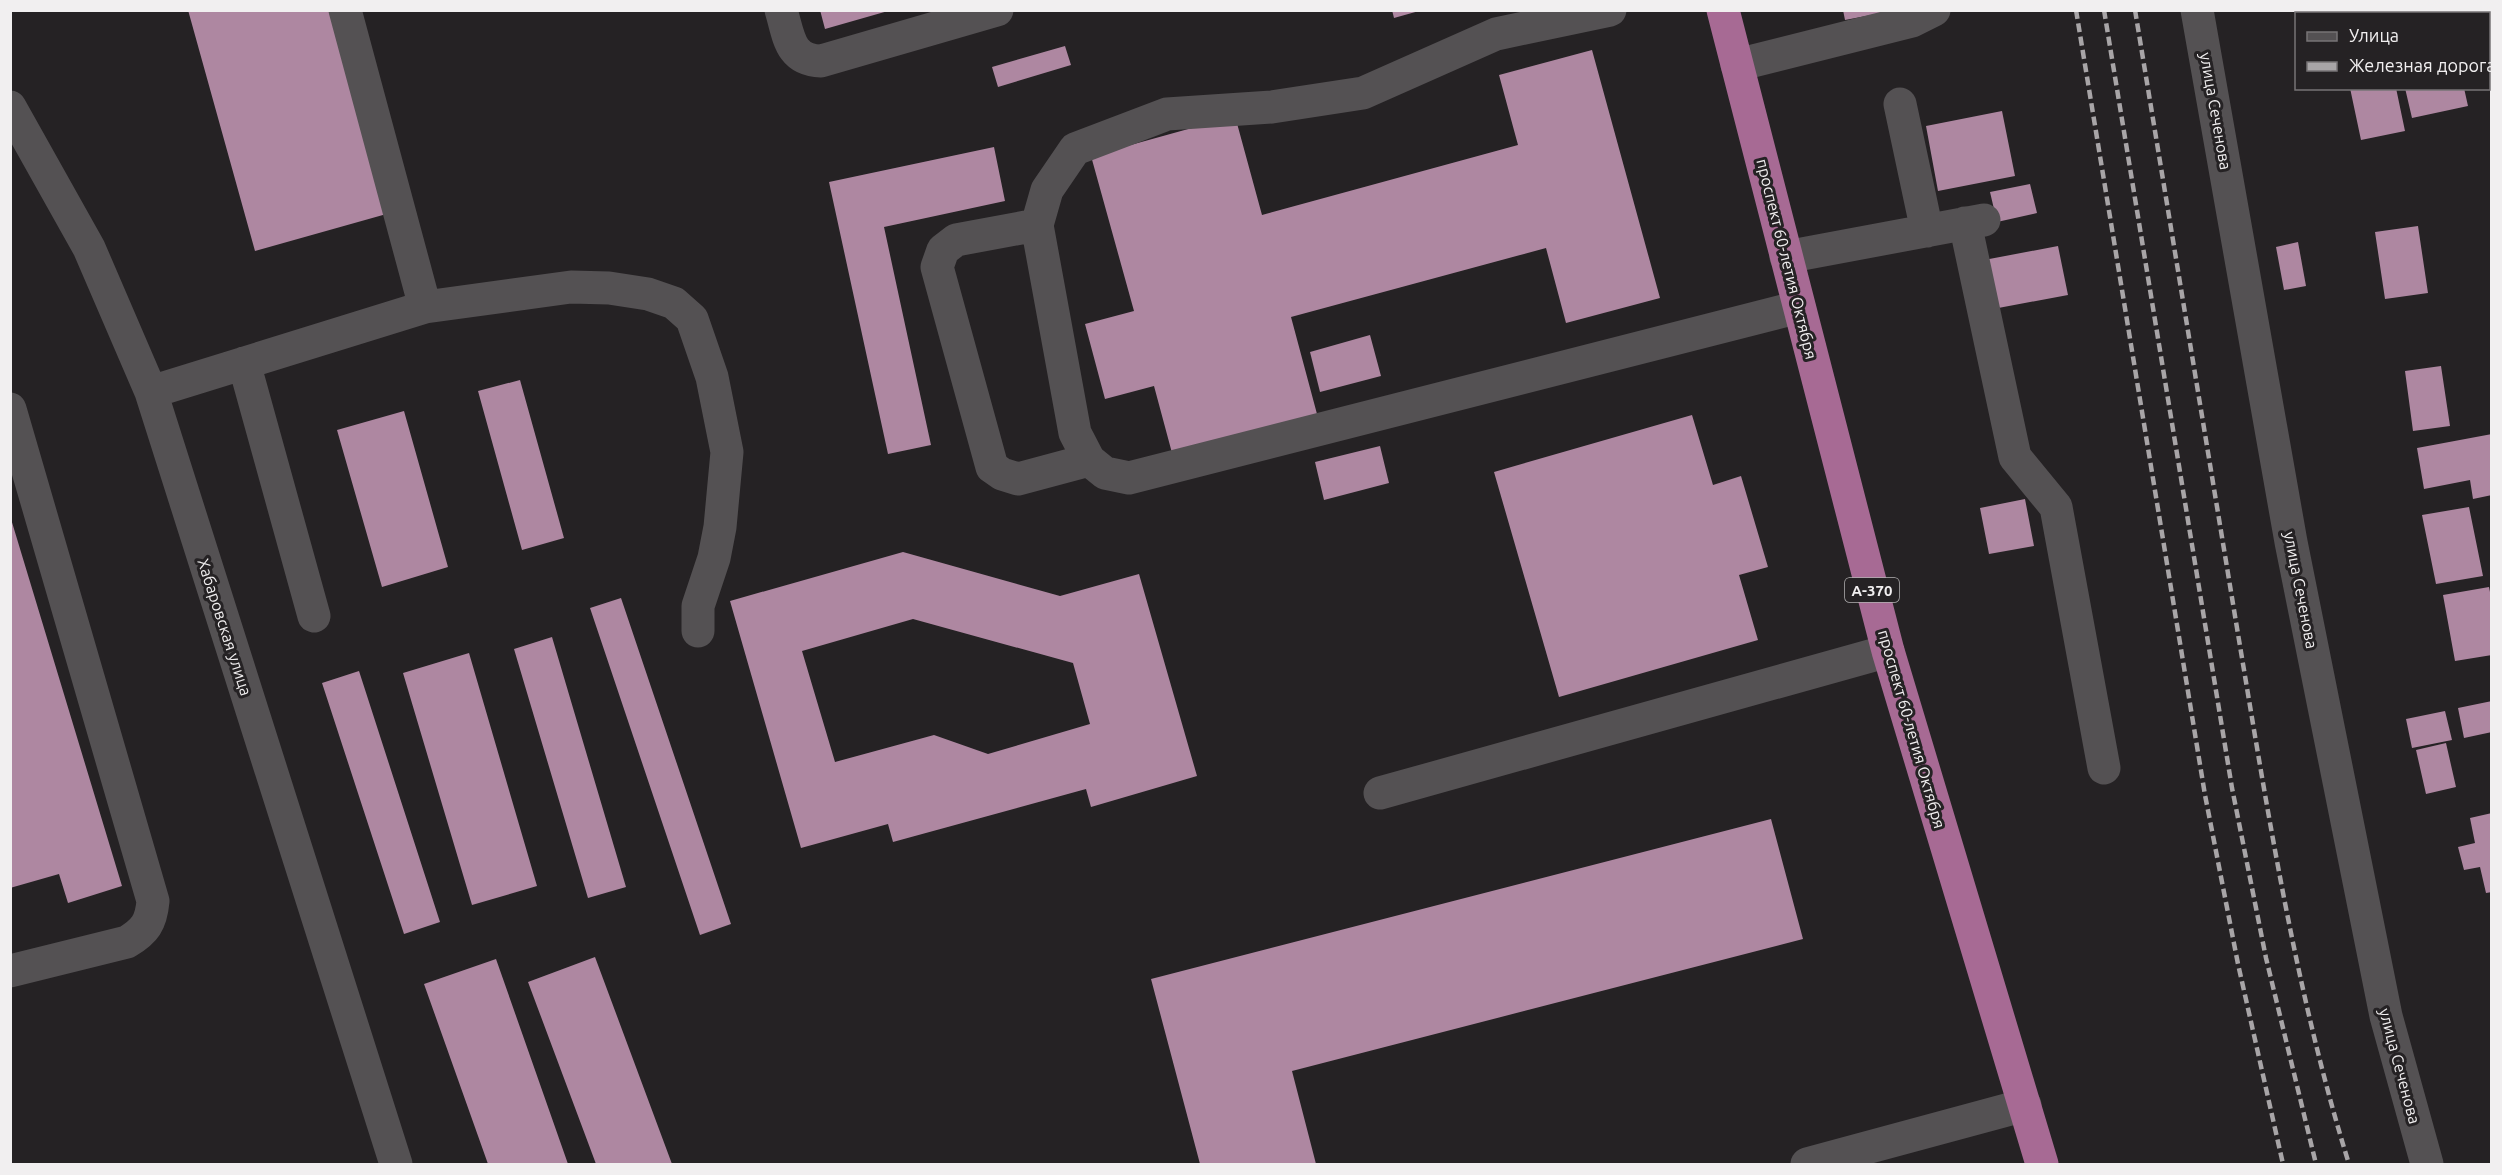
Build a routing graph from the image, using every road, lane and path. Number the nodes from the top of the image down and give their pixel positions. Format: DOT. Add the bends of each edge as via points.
graph roads {
  1 [pos="345,10"];
  2 [pos="781,10"];
  3 [pos="997,10"];
  4 [pos="1610,10"];
  5 [pos="1723,10"];
  6 [pos="1934,10"];
  7 [pos="2198,10"];
  8 [pos="1737,65"];
  9 [pos="1900,104"];
  10 [pos="10,107"];
  11 [pos="1037,225"];
  12 [pos="1927,231"];
  13 [pos="1786,258"];
  14 [pos="425,307"];
  15 [pos="1799,307"];
  16 [pos="244,363"];
  17 [pos="151,392"];
  18 [pos="10,409"];
  19 [pos="1089,460"];
  20 [pos="314,616"];
  21 [pos="698,631"];
  22 [pos="1888,651"];
  23 [pos="2104,768"];
  24 [pos="1380,793"];
  25 [pos="10,971"];
  26 [pos="2025,1105"];
  27 [pos="396,1164"];
  28 [pos="1807,1164"];
  29 [pos="2042,1164"];
  30 [pos="2427,1164"];
  1 -- 14 [label="street"];
  2 -- 3 [label="street" via="797,54 821,61"];
  4 -- 11 [label="street" via="1496,34 1363,93 1272,107 1167,114 1075,149 1047,189"];
  5 -- 8 [label="highway, проспект 60-летия Октября / А-370"];
  6 -- 8 [label="street" via="1912,21"];
  7 -- 30 [label="street, улица Сеченова" via="2298,577 2386,1016"];
  8 -- 13 [label="highway, проспект 60-летия Октября / А-370"];
  9 -- 12 [label="street"];
  10 -- 17 [label="street, Хабаровская улица" via="89,248"];
  11 -- 19 [label="street" via="1071,420"];
  11 -- 19 [label="street" via="956,240 943,250 937,267 993,467 1018,479"];
  12 -- 13 [label="street"];
  12 -- 23 [label="street" via="1975,221 2015,457 2056,507"];
  13 -- 15 [label="highway, проспект 60-летия Октября / А-370"];
  14 -- 16 [label="street"];
  14 -- 21 [label="street" via="571,287 609,288 674,303 692,319 712,377 727,452 720,527 698,606"];
  15 -- 19 [label="street" via="1129,478 1105,473"];
  15 -- 22 [label="highway, проспект 60-летия Октября / А-370"];
  16 -- 17 [label="street"];
  16 -- 20 [label="street"];
  17 -- 27 [label="street, Хабаровская улица"];
  18 -- 25 [label="street" via="153,901 152,918 144,932 127,942"];
  22 -- 24 [label="street"];
  22 -- 26 [label="highway, проспект 60-летия Октября / А-370"];
  26 -- 28 [label="street"];
  26 -- 29 [label="highway, проспект 60-летия Октября / А-370"];
}
